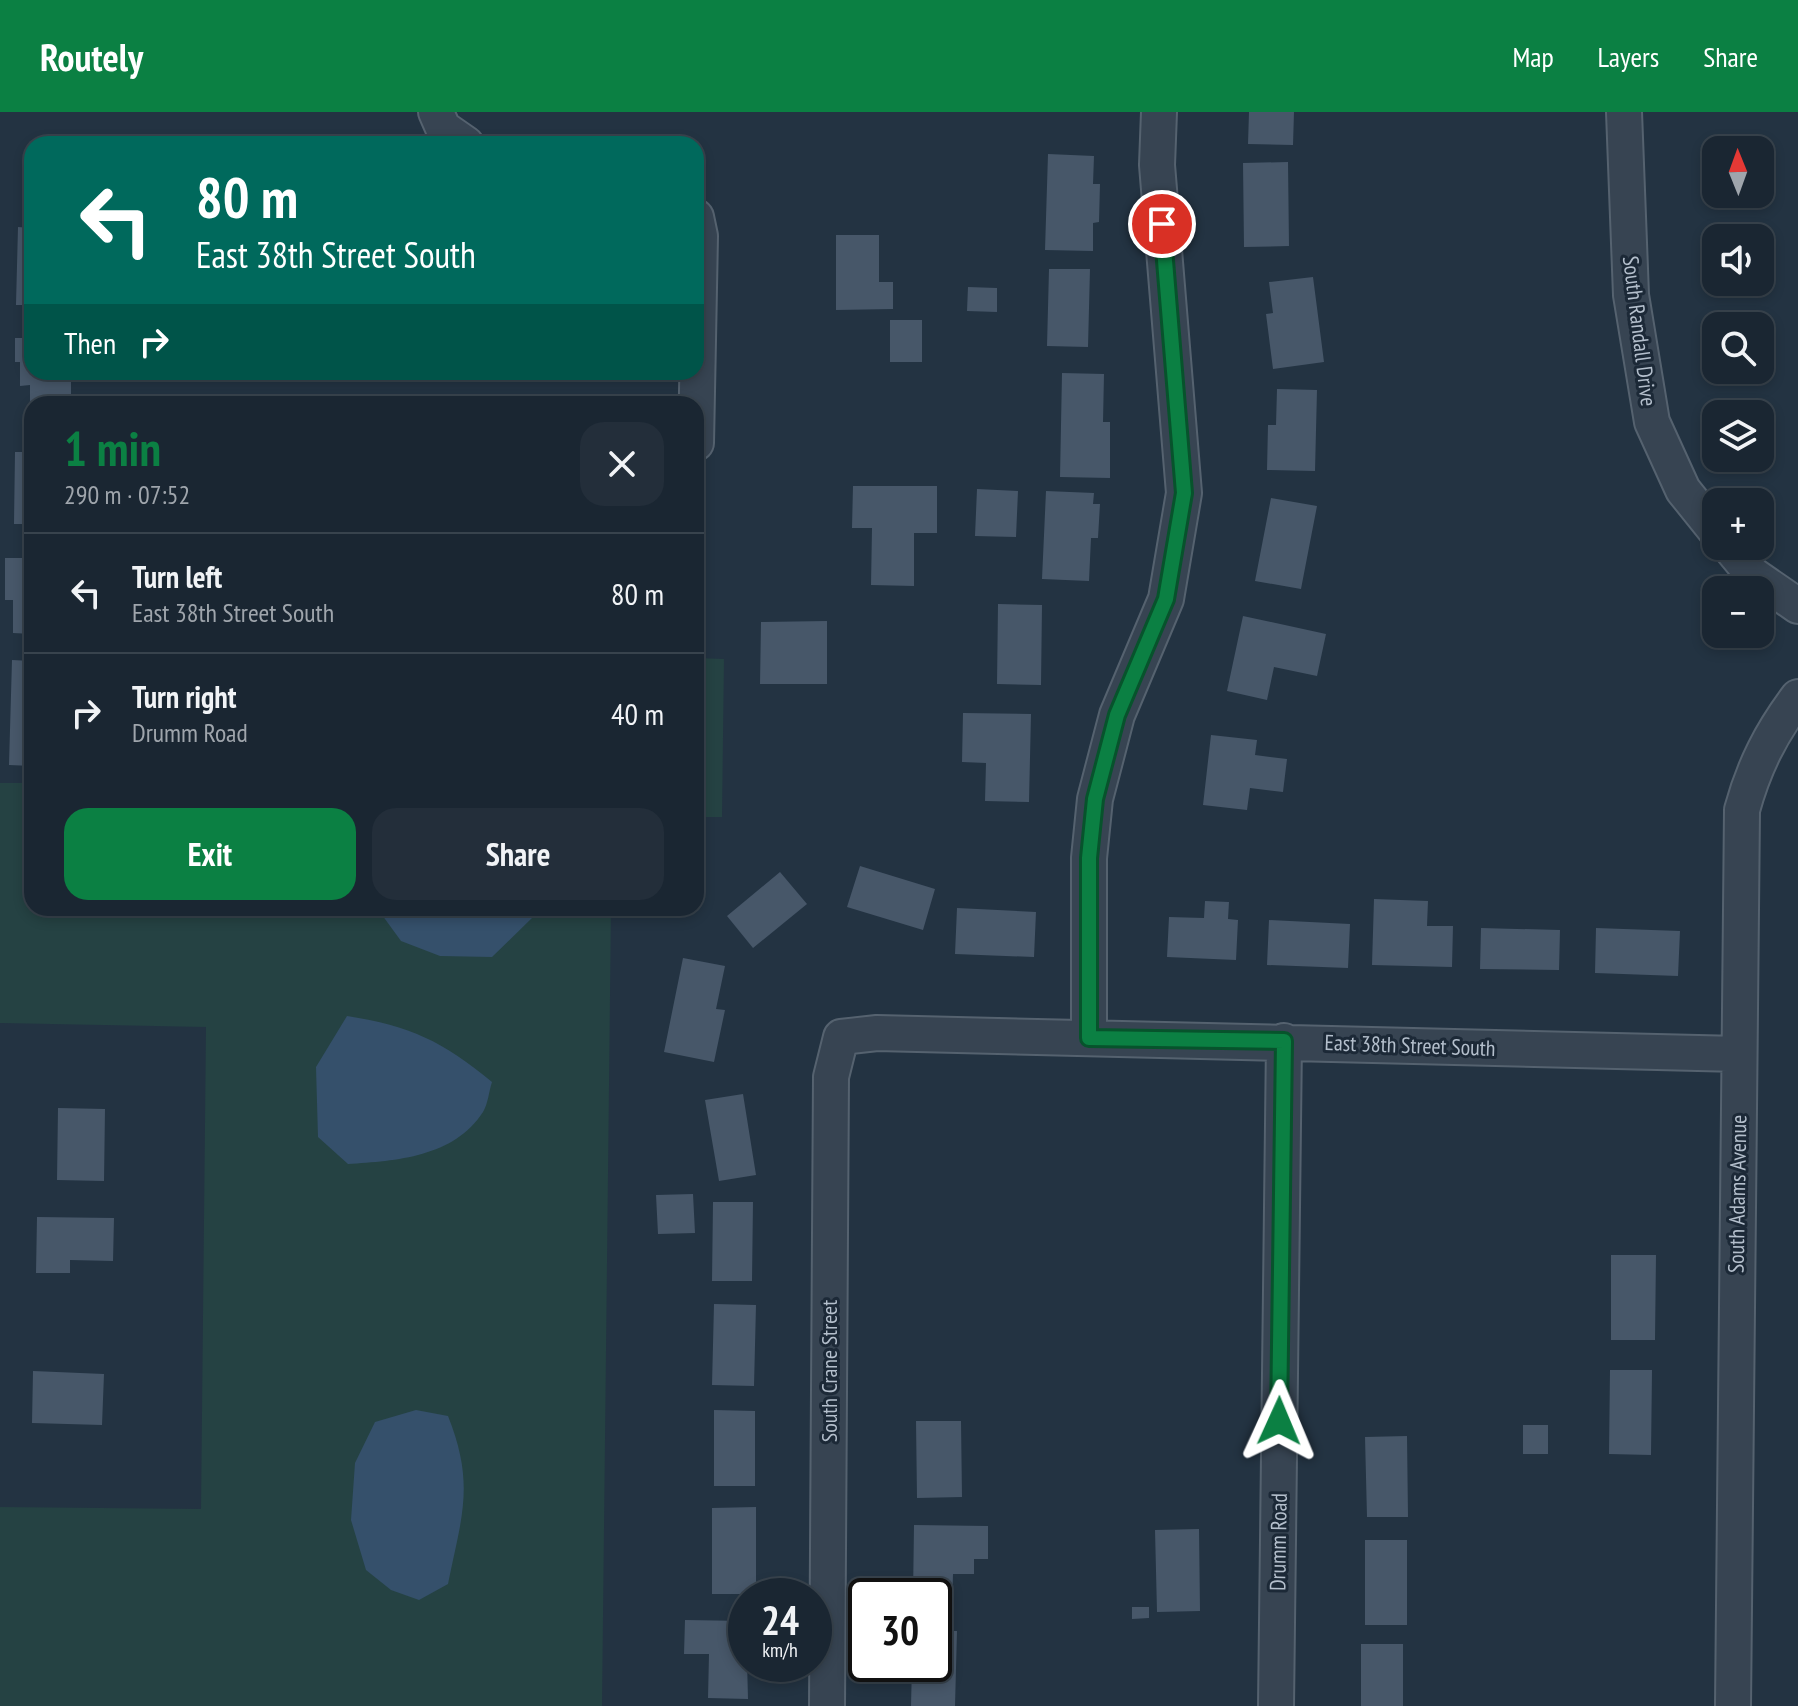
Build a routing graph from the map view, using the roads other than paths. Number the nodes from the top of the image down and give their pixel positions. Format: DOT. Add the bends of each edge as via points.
graph roads {
  1 [pos="436,112"];
  2 [pos="1159,112"];
  3 [pos="1624,112"];
  4 [pos="454,136"];
  5 [pos="1702,514"];
  6 [pos="1741,560"];
  7 [pos="1798,606"];
  8 [pos="1798,697"];
  9 [pos="841,1037"];
  10 [pos="1089,1038"];
  11 [pos="1284,1041"];
  12 [pos="1739,1054"];
  13 [pos="827,1706"];
  14 [pos="1276,1706"];
  15 [pos="1733,1706"];
  1 -- 4 [label="street" via="443,128"];
  2 -- 10 [label="street" via="1157,165 1184,493 1166,599 1117,715 1095,799 1089,858"];
  3 -- 5 [label="street, South Randall Drive" via="1631,295 1652,422 1683,490"];
  6 -- 7 [label="street"];
  8 -- 12 [label="street, South Adams Avenue" via="1754,766 1742,810"];
  9 -- 10 [label="street, East 38th Street South" via="877,1033"];
  9 -- 13 [label="street, South Crane Street" via="831,1077"];
  10 -- 11 [label="street, East 38th Street South"];
  11 -- 12 [label="street, East 38th Street South"];
  11 -- 14 [label="street, Drumm Road"];
  12 -- 15 [label="street, South Adams Avenue"];
}
